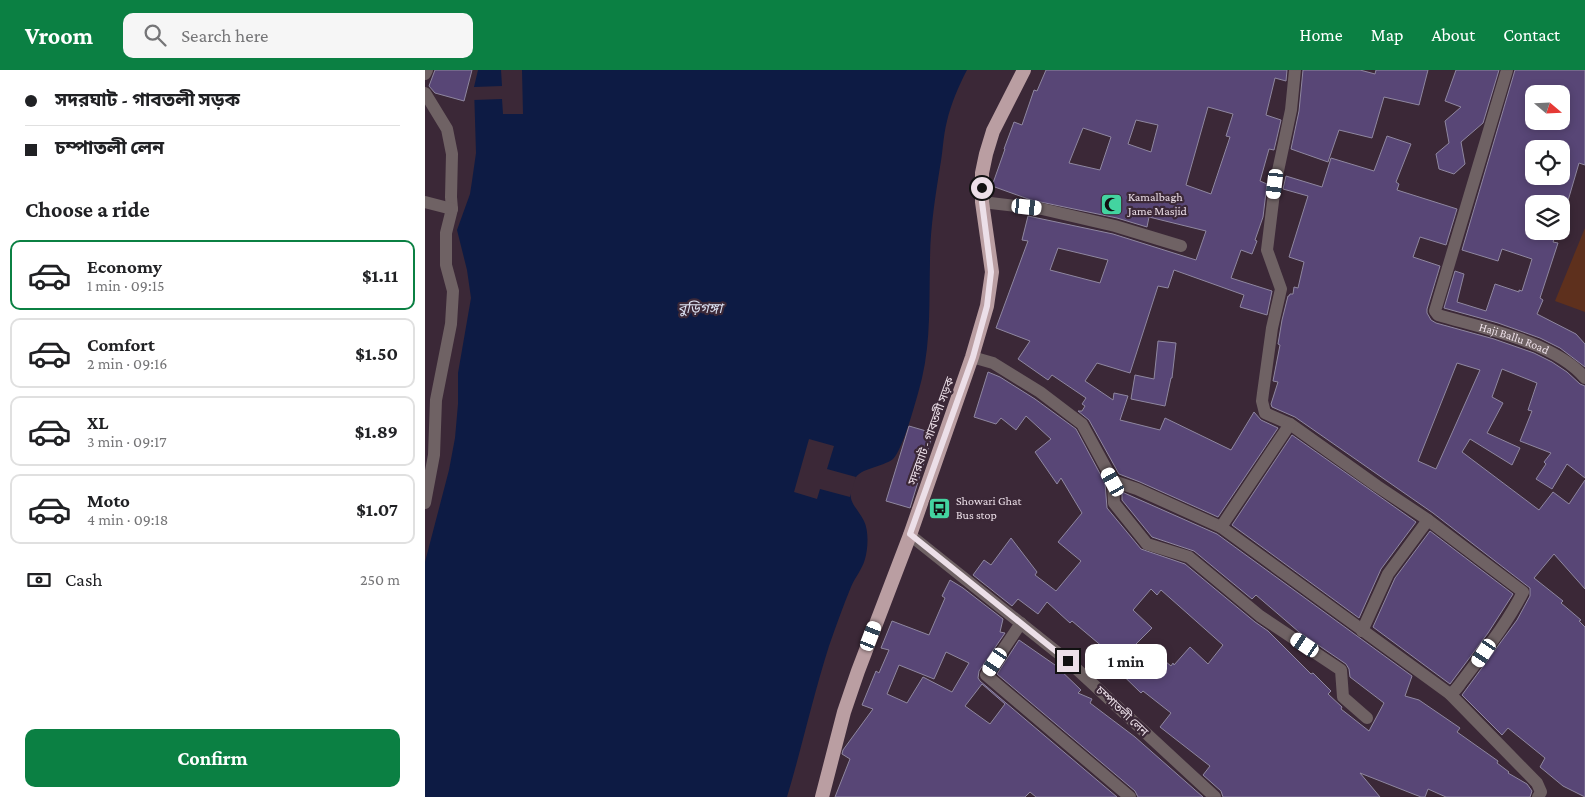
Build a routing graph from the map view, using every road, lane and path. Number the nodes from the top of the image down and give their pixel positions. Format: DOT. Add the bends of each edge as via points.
graph roads {
  1 [pos="427,70"];
  2 [pos="1024,70"];
  3 [pos="1295,70"];
  4 [pos="1507,70"];
  5 [pos="425,74"];
  6 [pos="425,93"];
  7 [pos="425,202"];
  8 [pos="982,202"];
  9 [pos="452,209"];
  10 [pos="1181,246"];
  11 [pos="973,357"];
  12 [pos="1585,378"];
  13 [pos="1290,424"];
  14 [pos="429,432"];
  15 [pos="1113,482"];
  16 [pos="425,503"];
  17 [pos="1428,520"];
  18 [pos="1221,526"];
  19 [pos="910,534"];
  20 [pos="1021,623"];
  21 [pos="1362,631"];
  22 [pos="1450,694"];
  23 [pos="1367,718"];
  24 [pos="822,797"];
  25 [pos="1130,797"];
  26 [pos="1215,797"];
  27 [pos="1538,797"];
  1 -- 5 [label="street"];
  2 -- 8 [label="highway, সদরঘাট - গাবতলী সড়ক" via="993,131 983,173"];
  3 -- 13 [label="street" via="1267,250 1281,290 1262,401 1265,413"];
  4 -- 12 [label="street, Haji Ballu Road" via="1435,314 1525,341 1568,362"];
  6 -- 9 [label="street" via="447,129 451,145"];
  7 -- 9 [label="street"];
  8 -- 10 [label="street" via="1042,209"];
  8 -- 11 [label="highway, সদরঘাট - গাবতলী সড়ক" via="991,272 987,306"];
  9 -- 14 [label="street" via="446,233 446,264 453,291 451,324"];
  11 -- 15 [label="street" via="993,363 1040,392 1082,424"];
  11 -- 19 [label="highway, সদরঘাট - গাবতলী সড়ক"];
  13 -- 17 [label="street"];
  13 -- 18 [label="street"];
  14 -- 16 [label="street" via="434,455"];
  15 -- 18 [label="street" via="1137,489"];
  15 -- 23 [label="street" via="1114,503 1147,544 1189,557 1260,616 1341,670 1343,697"];
  17 -- 21 [label="street" via="1388,574"];
  17 -- 22 [label="street" via="1523,592 1475,667"];
  18 -- 21 [label="street"];
  19 -- 20 [label="street, চম্পাতলী লেন"];
  19 -- 24 [label="highway, সদরঘাট - গাবতলী সড়ক" via="847,704"];
  20 -- 25 [label="street" via="986,675"];
  20 -- 26 [label="street, চম্পাতলী লেন" via="1068,661"];
  21 -- 22 [label="street"];
  22 -- 27 [label="street" via="1537,783 1541,792"];
}
